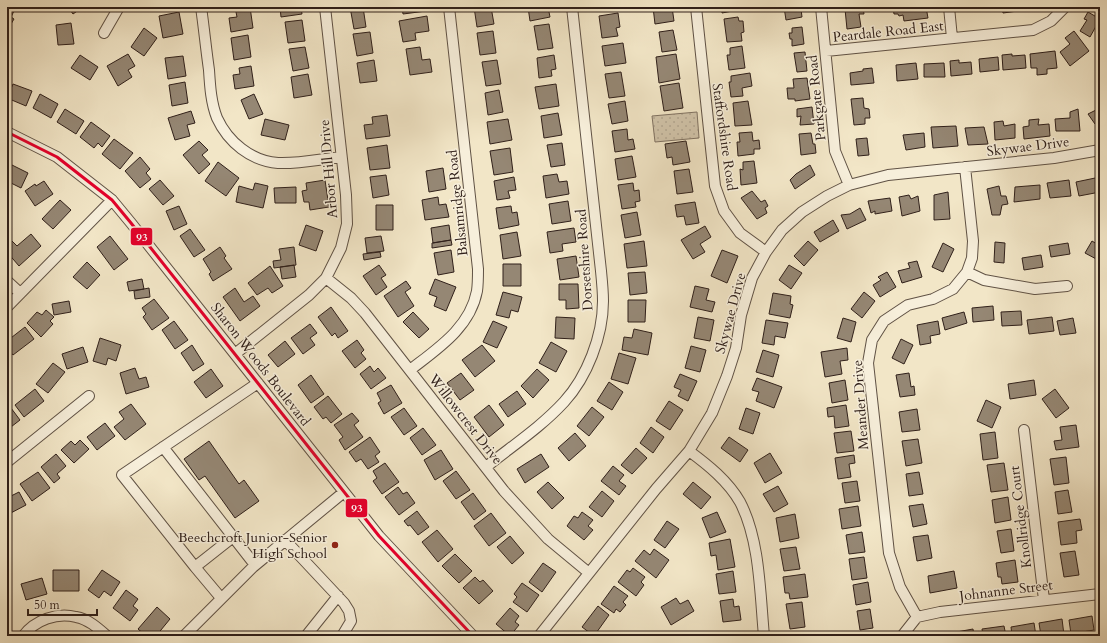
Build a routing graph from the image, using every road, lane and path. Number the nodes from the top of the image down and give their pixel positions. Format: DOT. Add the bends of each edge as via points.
graph roads {
  1 [pos="119,7"];
  2 [pos="201,7"];
  3 [pos="325,7"];
  4 [pos="449,7"];
  5 [pos="572,7"];
  6 [pos="696,7"];
  7 [pos="821,7"];
  8 [pos="949,7"];
  9 [pos="1065,7"];
  10 [pos="104,33"];
  11 [pos="952,38"];
  12 [pos="826,51"];
  13 [pos="7,132"];
  14 [pos="1100,150"];
  15 [pos="342,157"];
  16 [pos="965,167"];
  17 [pos="849,185"];
  18 [pos="112,200"];
  19 [pos="766,252"];
  20 [pos="967,272"];
  21 [pos="326,278"];
  22 [pos="7,281"];
  23 [pos="1067,286"];
  24 [pos="20,293"];
  25 [pos="7,307"];
  26 [pos="235,354"];
  27 [pos="410,370"];
  28 [pos="258,383"];
  29 [pos="89,396"];
  30 [pos="1024,430"];
  31 [pos="163,447"];
  32 [pos="689,451"];
  33 [pos="7,462"];
  34 [pos="486,467"];
  35 [pos="344,492"];
  36 [pos="233,537"];
  37 [pos="285,540"];
  38 [pos="255,565"];
  39 [pos="195,567"];
  40 [pos="590,573"];
  41 [pos="1100,594"];
  42 [pos="338,596"];
  43 [pos="221,598"];
  44 [pos="1044,600"];
  45 [pos="917,617"];
  46 [pos="23,636"];
  47 [pos="108,636"];
  48 [pos="184,636"];
  49 [pos="306,636"];
  50 [pos="342,636"];
  51 [pos="473,636"];
  52 [pos="539,636"];
  53 [pos="764,636"];
  54 [pos="902,636"];
  1 -- 10 [label="street"];
  2 -- 15 [label="street" via="212,102 217,118 235,143 254,156 276,163"];
  3 -- 15 [label="street, Arbor Hill Drive"];
  4 -- 27 [label="street, Balsamridge Road" via="478,269 477,291 470,311 459,328"];
  5 -- 34 [label="street, Dorsetshire Road" via="601,271 603,303 599,334 591,359 579,382 564,402"];
  6 -- 19 [label="street, Staffordshire Road" via="715,186 724,211 740,232"];
  7 -- 12 [label="street, Parkgate Road"];
  8 -- 11 [label="street"];
  9 -- 11 [label="street, Peardale Road East" via="1051,21 1033,30"];
  11 -- 12 [label="street, Peardale Road East"];
  12 -- 17 [label="street, Parkgate Road" via="835,152"];
  13 -- 18 [label="street, Sharon Woods Boulevard" via="57,157"];
  14 -- 16 [label="street, Skywae Drive" via="1054,158"];
  15 -- 21 [label="street, Arbor Hill Drive" via="347,224 341,248"];
  16 -- 17 [label="street, Skywae Drive" via="888,175"];
  16 -- 20 [label="street, Meander Drive" via="973,241 972,258"];
  17 -- 19 [label="street, Skywae Drive" via="802,212 782,230"];
  18 -- 24 [label="street"];
  18 -- 26 [label="street, Sharon Woods Boulevard"];
  19 -- 32 [label="street, Skywae Drive" via="752,278 727,376 712,413"];
  20 -- 23 [label="street" via="984,280 1035,290"];
  20 -- 45 [label="street, Meander Drive" via="953,289 933,299 908,305 884,321 872,340 868,363 890,553 900,587"];
  21 -- 26 [label="street, Arbor Hill Drive"];
  21 -- 27 [label="street, Willowcrest Drive" via="351,298"];
  22 -- 24 [label="street"];
  24 -- 25 [label="street"];
  26 -- 28 [label="street, Sharon Woods Boulevard"];
  27 -- 34 [label="street, Willowcrest Drive"];
  28 -- 31 [label="street"];
  28 -- 35 [label="street, Sharon Woods Boulevard"];
  29 -- 33 [label="street"];
  30 -- 44 [label="street, Knollridge Court"];
  31 -- 36 [label="street"];
  31 -- 39 [label="street" via="122,475"];
  32 -- 40 [label="street, Skywae Drive"];
  32 -- 53 [label="street" via="726,482 740,501 749,522 755,546"];
  34 -- 40 [label="street, Willowcrest Drive" via="504,491 548,539"];
  35 -- 37 [label="street"];
  35 -- 51 [label="street, Sharon Woods Boulevard" via="379,536"];
  36 -- 38 [label="street"];
  36 -- 39 [label="street"];
  37 -- 38 [label="street"];
  37 -- 42 [label="street"];
  38 -- 43 [label="street"];
  39 -- 43 [label="street"];
  40 -- 52 [label="street, Skywae Drive"];
  41 -- 44 [label="street, Johnanne Street"];
  42 -- 49 [label="street"];
  42 -- 50 [label="street" via="349,611 351,621"];
  43 -- 48 [label="street"];
  44 -- 45 [label="street, Johnanne Street"];
  45 -- 54 [label="street"];
  46 -- 47 [label="street" via="40,622 58,615 76,617 93,624"];
}
